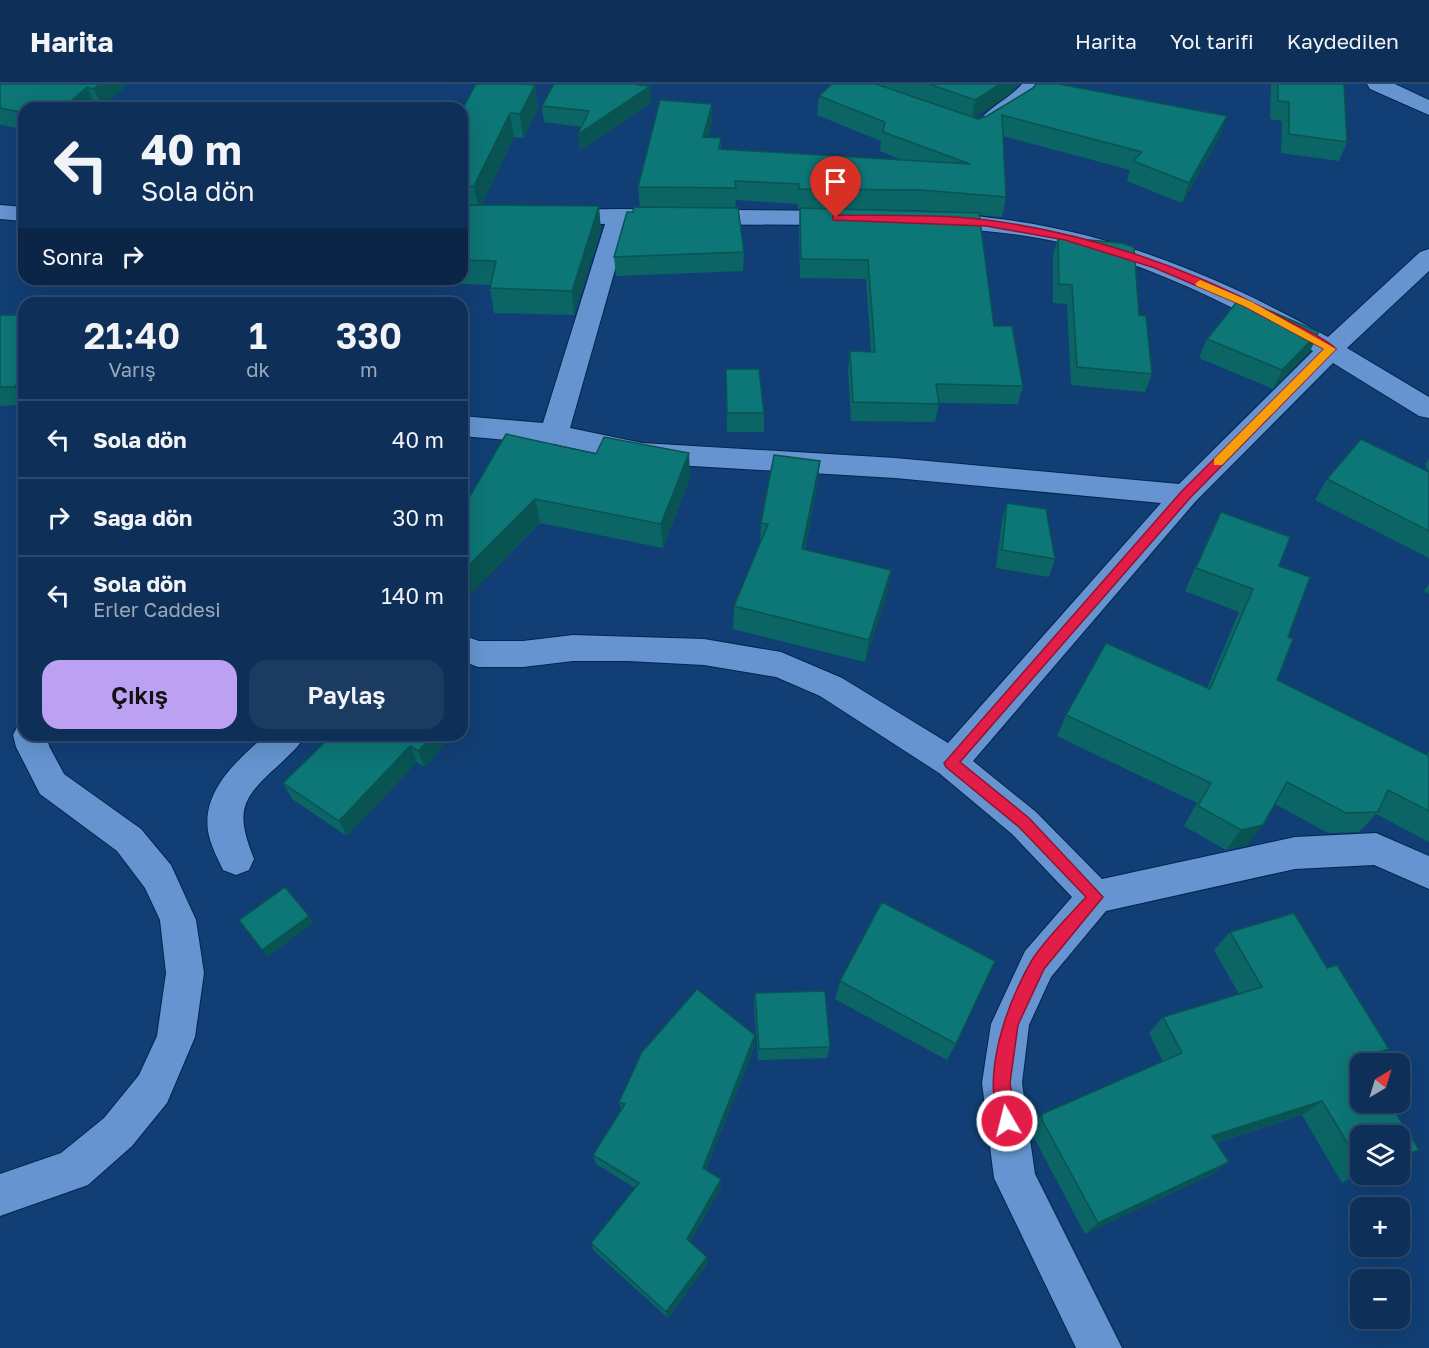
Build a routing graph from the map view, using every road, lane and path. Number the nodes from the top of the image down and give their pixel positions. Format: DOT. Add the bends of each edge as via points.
graph roads {
  1 [pos="1034,84"];
  2 [pos="1378,84"];
  3 [pos="1429,108"];
  4 [pos="974,129"];
  5 [pos="0,212"];
  6 [pos="18,214"];
  7 [pos="619,216"];
  8 [pos="530,218"];
  9 [pos="871,218"];
  10 [pos="917,219"];
  11 [pos="1429,257"];
  12 [pos="1331,349"];
  13 [pos="1429,409"];
  14 [pos="468,427"];
  15 [pos="554,434"];
  16 [pos="1185,495"];
  17 [pos="468,650"];
  18 [pos="32,741"];
  19 [pos="282,741"];
  20 [pos="951,763"];
  21 [pos="236,859"];
  22 [pos="1429,873"];
  23 [pos="1095,897"];
  24 [pos="0,1195"];
  25 [pos="1100,1348"];
  1 -- 4 [label="street" via="1019,101"];
  2 -- 3 [label="street"];
  5 -- 6 [label="street"];
  7 -- 8 [label="street"];
  7 -- 9 [label="street"];
  7 -- 15 [label="street"];
  10 -- 12 [label="street" via="986,223 1067,237 1147,262 1248,304"];
  11 -- 12 [label="street"];
  12 -- 13 [label="street"];
  12 -- 16 [label="street"];
  14 -- 15 [label="street"];
  15 -- 16 [label="street" via="642,453 896,468"];
  16 -- 20 [label="street"];
  17 -- 20 [label="street" via="478,654 523,654 573,648 628,648 704,652 781,665 831,687"];
  18 -- 24 [label="street" via="52,784 129,840 158,877 178,920 185,973 176,1037 153,1089 118,1132 73,1170"];
  19 -- 21 [label="street" via="233,790 225,811 225,832"];
  20 -- 23 [label="street" via="1024,823"];
  22 -- 23 [label="street" via="1376,849 1295,853"];
  23 -- 25 [label="street" via="1038,964 1011,1024 1002,1083 1015,1178"];
}
